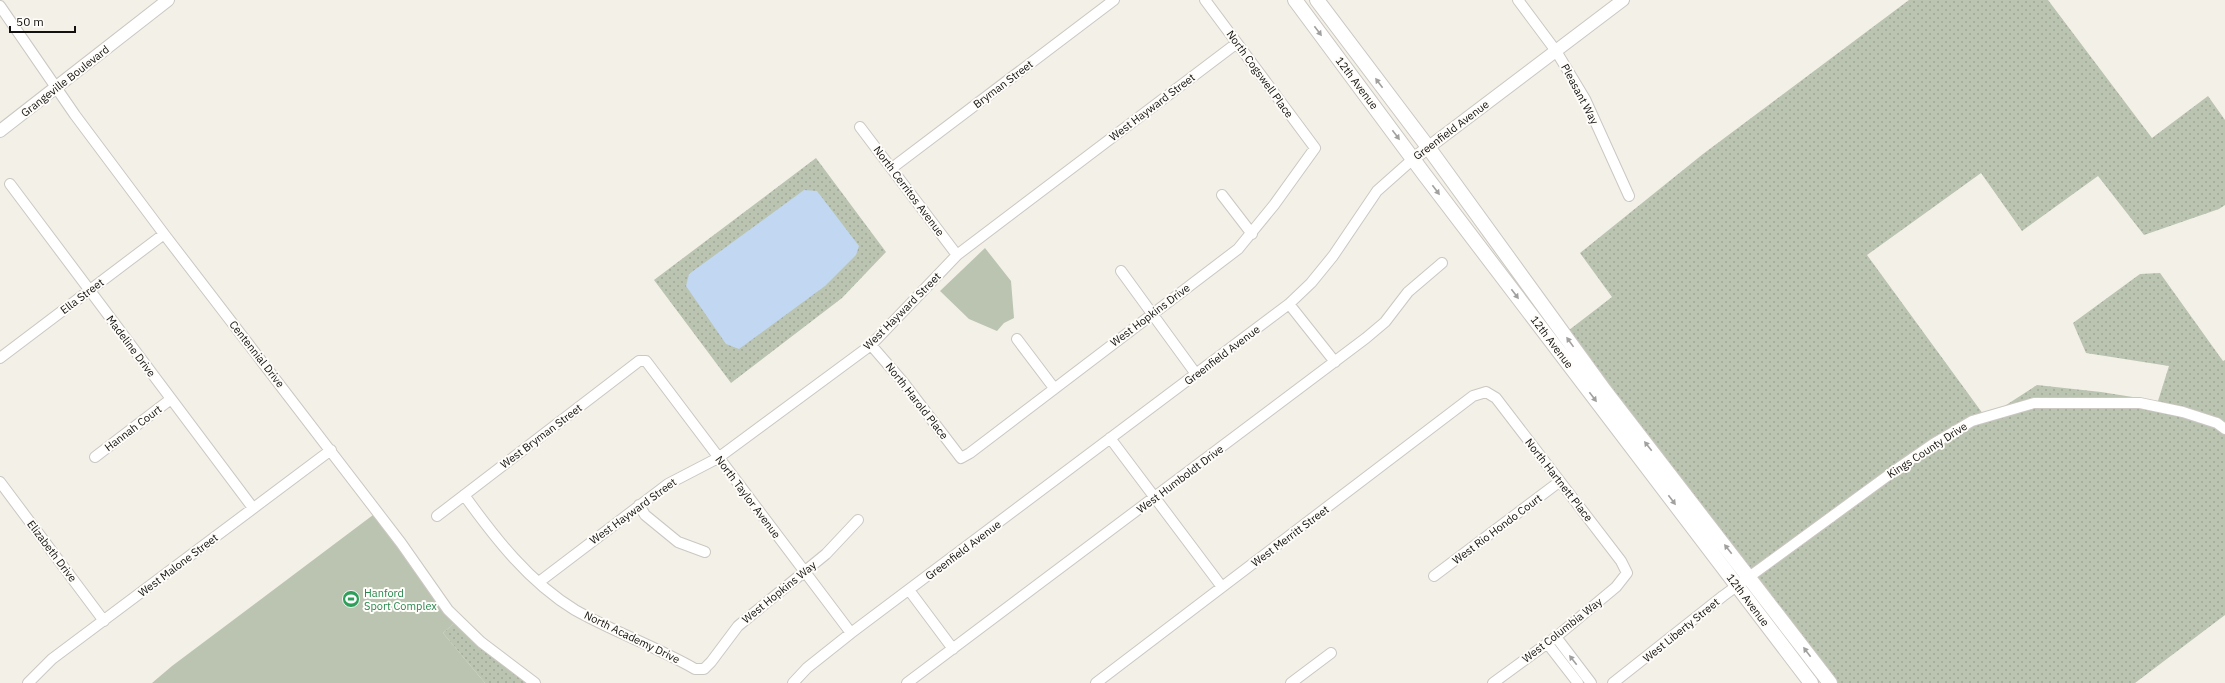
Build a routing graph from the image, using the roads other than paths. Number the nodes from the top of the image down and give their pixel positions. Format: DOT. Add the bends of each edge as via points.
graph roads {
  1 [pos="168,0"];
  2 [pos="1114,0"];
  3 [pos="1205,0"];
  4 [pos="1295,0"];
  5 [pos="1317,0"];
  6 [pos="1518,0"];
  7 [pos="1623,0"];
  8 [pos="0,6"];
  9 [pos="1237,42"];
  10 [pos="1556,51"];
  11 [pos="57,88"];
  12 [pos="860,127"];
  13 [pos="0,131"];
  14 [pos="1428,147"];
  15 [pos="1315,148"];
  16 [pos="1413,159"];
  17 [pos="892,168"];
  18 [pos="10,184"];
  19 [pos="1222,196"];
  20 [pos="1629,196"];
  21 [pos="164,234"];
  22 [pos="1252,234"];
  23 [pos="957,255"];
  24 [pos="1442,263"];
  25 [pos="1121,271"];
  26 [pos="90,291"];
  27 [pos="1290,304"];
  28 [pos="1152,314"];
  29 [pos="1017,339"];
  30 [pos="871,345"];
  31 [pos="0,358"];
  32 [pos="646,361"];
  33 [pos="1335,362"];
  34 [pos="1196,374"];
  35 [pos="1054,388"];
  36 [pos="1486,392"];
  37 [pos="171,399"];
  38 [pos="2225,429"];
  39 [pos="1110,438"];
  40 [pos="331,450"];
  41 [pos="94,457"];
  42 [pos="718,458"];
  43 [pos="961,458"];
  44 [pos="0,482"];
  45 [pos="1559,482"];
  46 [pos="464,495"];
  47 [pos="1154,498"];
  48 [pos="639,506"];
  49 [pos="253,508"];
  50 [pos="437,516"];
  51 [pos="858,520"];
  52 [pos="705,552"];
  53 [pos="805,572"];
  54 [pos="1627,573"];
  55 [pos="1434,576"];
  56 [pos="1749,576"];
  57 [pos="539,582"];
  58 [pos="1737,586"];
  59 [pos="1222,588"];
  60 [pos="909,590"];
  61 [pos="104,620"];
  62 [pos="852,633"];
  63 [pos="1556,637"];
  64 [pos="1547,643"];
  65 [pos="953,649"];
  66 [pos="1331,653"];
  67 [pos="704,669"];
  68 [pos="28,683"];
  69 [pos="535,683"];
  70 [pos="793,683"];
  71 [pos="907,683"];
  72 [pos="1096,683"];
  73 [pos="1291,683"];
  74 [pos="1493,683"];
  75 [pos="1578,683"];
  76 [pos="1591,683"];
  77 [pos="1613,683"];
  78 [pos="1811,683"];
  79 [pos="1830,683"];
  1 -- 11 [label="street, Grangeville Boulevard"];
  2 -- 17 [label="street, Bryman Street"];
  3 -- 9 [label="street, North Cogswell Place"];
  4 -- 16 [label="main road, 12th Avenue, one-way"];
  14 -- 5 [label="main road, 12th Avenue, one-way"];
  6 -- 10 [label="street, Pleasant Way"];
  7 -- 10 [label="street, Greenfield Avenue"];
  8 -- 11 [label="street, Centennial Drive"];
  9 -- 15 [label="street, North Cogswell Place"];
  9 -- 23 [label="street, West Hayward Street"];
  10 -- 14 [label="street, Greenfield Avenue"];
  10 -- 20 [label="street, Pleasant Way" via="1585,99"];
  11 -- 13 [label="street, Grangeville Boulevard"];
  11 -- 21 [label="street, Centennial Drive"];
  12 -- 17 [label="street, North Cerritos Avenue"];
  14 -- 16 [label="street, Greenfield Avenue"];
  56 -- 14 [label="main road, 12th Avenue, one-way" via="1605,391"];
  15 -- 22 [label="street, West Hopkins Drive"];
  16 -- 27 [label="street, Greenfield Avenue" via="1377,191 1334,256"];
  16 -- 58 [label="main road, 12th Avenue, one-way"];
  17 -- 23 [label="street, North Cerritos Avenue"];
  18 -- 26 [label="street, Madeline Drive"];
  19 -- 22 [label="street"];
  21 -- 26 [label="street, Ella Street"];
  21 -- 40 [label="street, Centennial Drive"];
  22 -- 28 [label="street, West Hopkins Drive" via="1238,249"];
  23 -- 30 [label="street, West Hayward Street"];
  24 -- 33 [label="street, West Humboldt Drive" via="1408,292 1385,322"];
  25 -- 28 [label="street"];
  26 -- 31 [label="street, Ella Street"];
  26 -- 37 [label="street, Madeline Drive"];
  27 -- 33 [label="street"];
  27 -- 34 [label="street, Greenfield Avenue"];
  28 -- 34 [label="street"];
  28 -- 35 [label="street, West Hopkins Drive"];
  29 -- 35 [label="street"];
  30 -- 42 [label="street, West Hayward Street"];
  30 -- 43 [label="street, North Harold Place"];
  32 -- 42 [label="street, North Taylor Avenue"];
  32 -- 46 [label="street, West Bryman Street" via="639,361"];
  33 -- 47 [label="street, West Humboldt Drive"];
  34 -- 39 [label="street, Greenfield Avenue"];
  35 -- 43 [label="street, West Hopkins Drive"];
  36 -- 45 [label="street, North Hartnett Place" via="1496,398"];
  36 -- 59 [label="street, West Merritt Street" via="1473,396"];
  37 -- 41 [label="street, Hannah Court"];
  37 -- 49 [label="street, Madeline Drive"];
  38 -- 56 [label="street, Kings County Drive" via="2218,423 2183,412 2124,402 2034,403 1972,421 1901,466"];
  39 -- 47 [label="street"];
  39 -- 60 [label="street, Greenfield Avenue"];
  40 -- 49 [label="street, West Malone Street"];
  40 -- 69 [label="street, Centennial Drive" via="448,610 481,642"];
  42 -- 48 [label="street, West Hayward Street" via="668,484"];
  42 -- 53 [label="street, North Taylor Avenue"];
  44 -- 61 [label="street, Elizabeth Drive"];
  45 -- 54 [label="street, North Hartnett Place" via="1621,561"];
  45 -- 55 [label="street, West Rio Hondo Court"];
  46 -- 50 [label="street, West Bryman Street"];
  46 -- 57 [label="street, North Academy Drive" via="509,555"];
  47 -- 59 [label="street"];
  47 -- 65 [label="street, West Humboldt Drive"];
  48 -- 52 [label="street" via="645,515 678,542"];
  48 -- 57 [label="street, West Hayward Street"];
  49 -- 61 [label="street, West Malone Street"];
  51 -- 53 [label="street, West Hopkins Way" via="844,537"];
  53 -- 62 [label="street, North Taylor Avenue"];
  53 -- 67 [label="street, West Hopkins Way" via="738,626"];
  54 -- 63 [label="street, West Columbia Way" via="1616,587"];
  56 -- 58 [label="street, West Liberty Street"];
  79 -- 56 [label="main road, 12th Avenue, one-way"];
  57 -- 67 [label="street, North Academy Drive" via="574,609 611,629 695,669"];
  58 -- 77 [label="street, West Liberty Street"];
  58 -- 78 [label="main road, 12th Avenue"];
  59 -- 72 [label="street, West Merritt Street"];
  60 -- 62 [label="street, Greenfield Avenue"];
  60 -- 65 [label="street"];
  61 -- 68 [label="street, West Malone Street" via="52,659"];
  62 -- 70 [label="street, Greenfield Avenue" via="807,668"];
  63 -- 64 [label="street, West Columbia Way"];
  76 -- 63 [label="street, one-way"];
  64 -- 74 [label="street, West Columbia Way"];
  64 -- 75 [label="street"];
  65 -- 71 [label="street, West Humboldt Drive"];
  66 -- 73 [label="street"];
}
